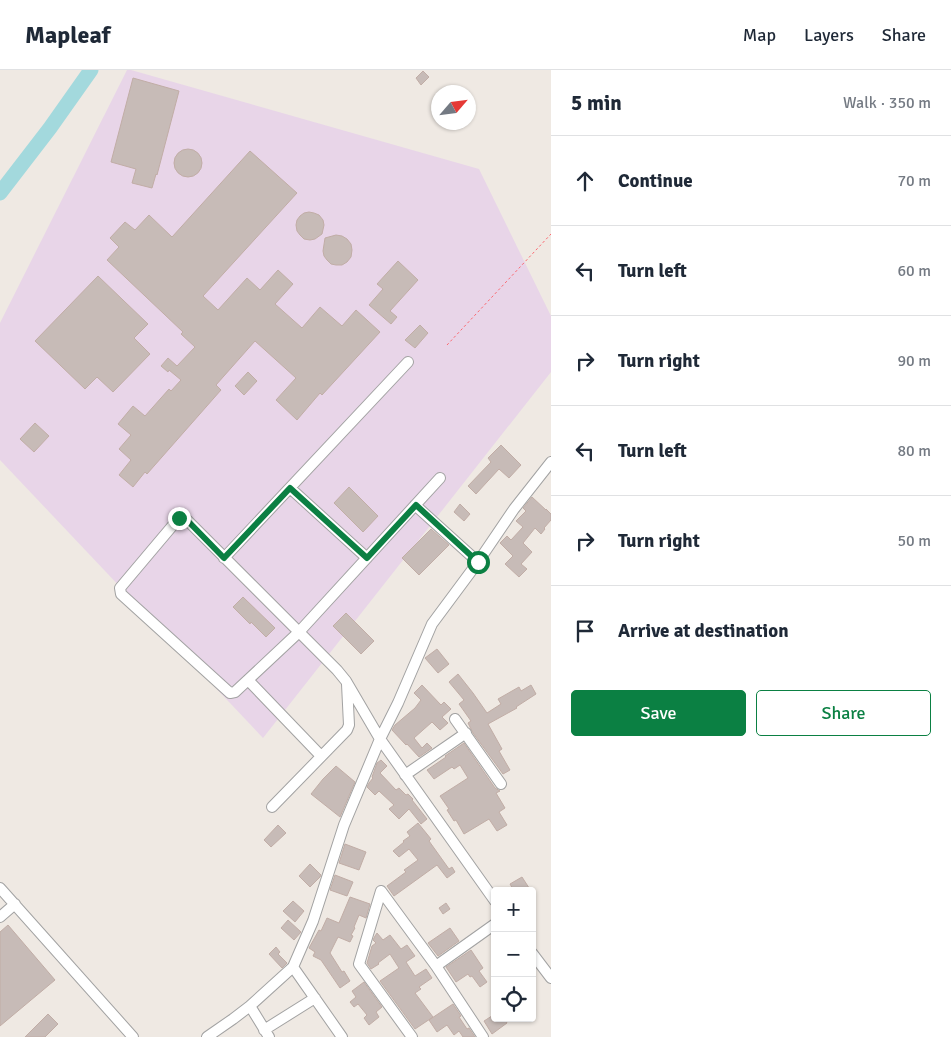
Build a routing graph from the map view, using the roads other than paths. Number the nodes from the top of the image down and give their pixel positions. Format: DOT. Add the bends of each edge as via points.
graph roads {
  1 [pos="408,362"];
  2 [pos="551,462"];
  3 [pos="440,478"];
  4 [pos="290,488"];
  5 [pos="416,505"];
  6 [pos="224,558"];
  7 [pos="367,558"];
  8 [pos="478,562"];
  9 [pos="299,632"];
  10 [pos="248,680"];
  11 [pos="346,681"];
  12 [pos="456,719"];
  13 [pos="466,733"];
  14 [pos="380,739"];
  15 [pos="321,756"];
  16 [pos="405,774"];
  17 [pos="501,784"];
  18 [pos="272,807"];
  19 [pos="0,888"];
  20 [pos="491,895"];
  21 [pos="15,904"];
  22 [pos="0,917"];
  23 [pos="491,927"];
  24 [pos="536,957"];
  25 [pos="436,966"];
  26 [pos="293,967"];
  27 [pos="551,978"];
  28 [pos="315,998"];
  29 [pos="250,1006"];
  30 [pos="266,1033"];
  31 [pos="339,1036"];
  32 [pos="133,1037"];
  33 [pos="207,1037"];
  34 [pos="412,1037"];
  35 [pos="483,1037"];
  1 -- 4 [label="street"];
  2 -- 8 [label="street"];
  3 -- 5 [label="street"];
  4 -- 6 [label="street"];
  4 -- 7 [label="street"];
  5 -- 7 [label="street"];
  5 -- 8 [label="street"];
  6 -- 9 [label="street"];
  6 -- 10 [label="street" via="183,516 120,588 121,594 230,694"];
  7 -- 9 [label="street"];
  8 -- 14 [label="street" via="432,624"];
  9 -- 10 [label="street"];
  9 -- 11 [label="street"];
  10 -- 15 [label="street"];
  11 -- 14 [label="street"];
  11 -- 15 [label="street" via="347,730"];
  12 -- 13 [label="street"];
  13 -- 16 [label="street"];
  13 -- 17 [label="street"];
  14 -- 16 [label="street"];
  14 -- 26 [label="street" via="344,825 313,921"];
  15 -- 18 [label="street"];
  16 -- 20 [label="street"];
  19 -- 21 [label="street"];
  21 -- 22 [label="street"];
  21 -- 32 [label="street"];
  23 -- 25 [label="street"];
  24 -- 27 [label="street"];
  25 -- 34 [label="street" via="381,891 359,964"];
  25 -- 35 [label="street"];
  26 -- 28 [label="street"];
  26 -- 29 [label="street"];
  28 -- 30 [label="street"];
  28 -- 31 [label="street"];
  29 -- 30 [label="street"];
  29 -- 33 [label="street"];
}
